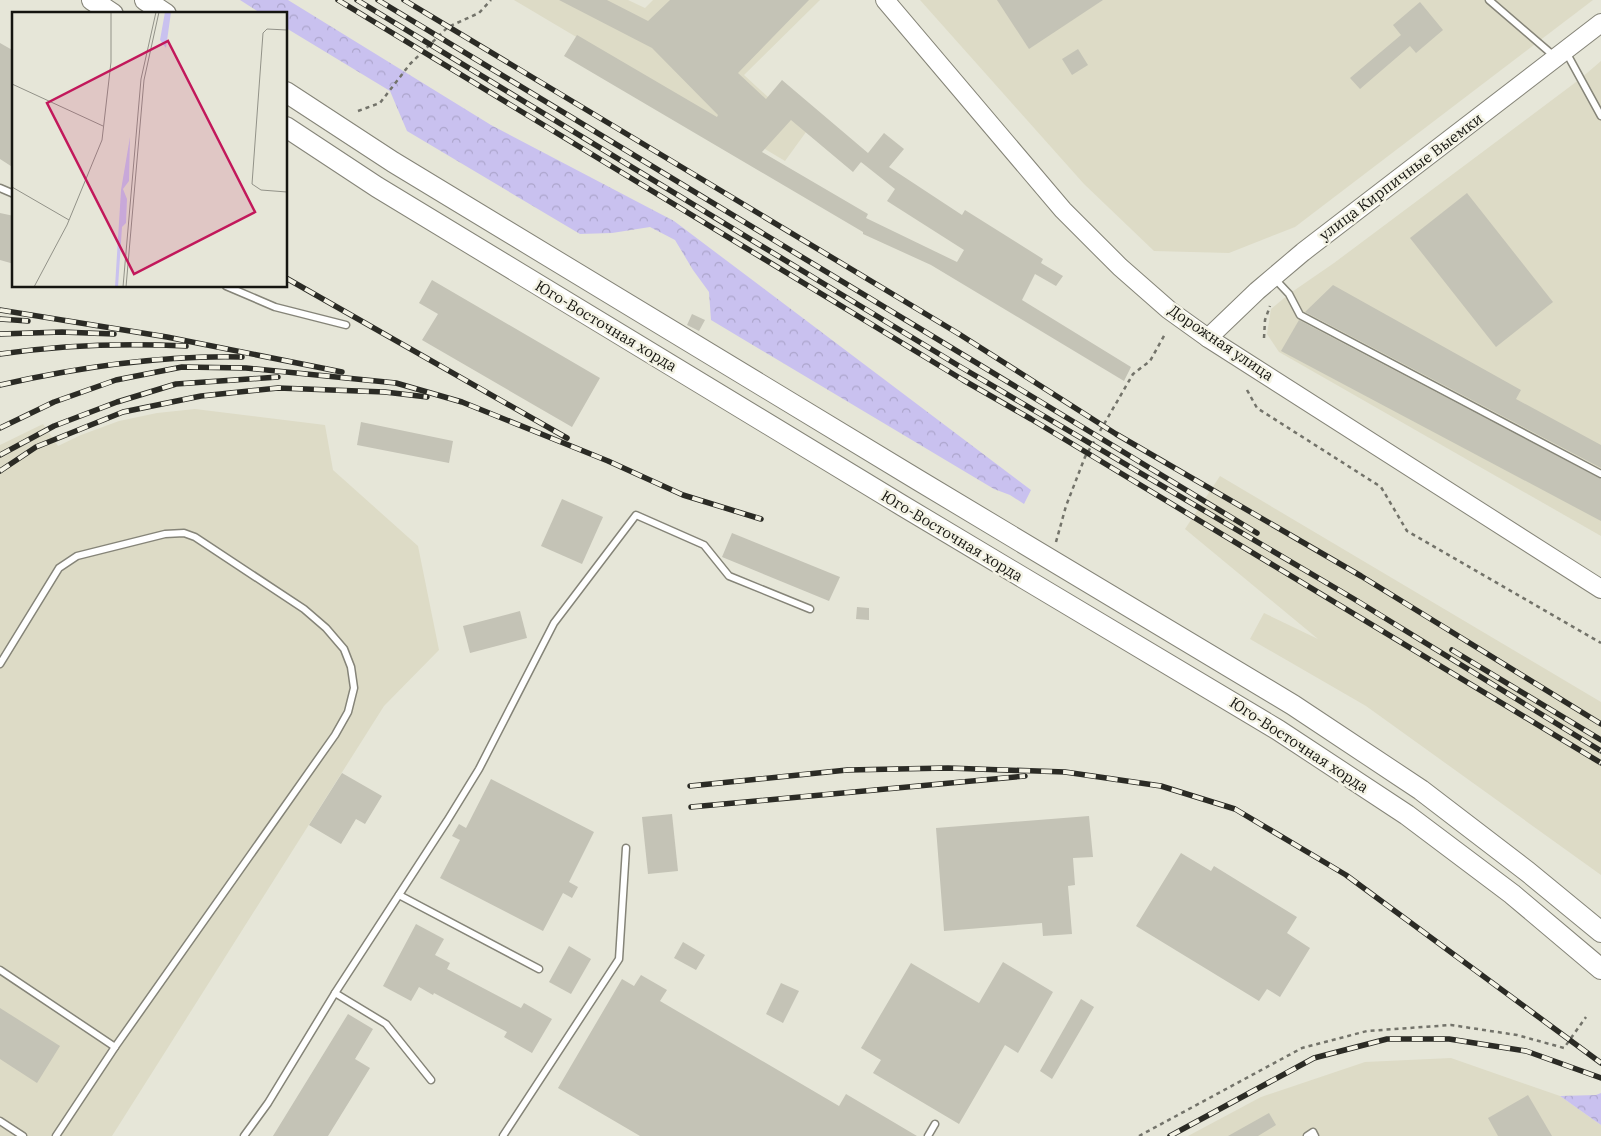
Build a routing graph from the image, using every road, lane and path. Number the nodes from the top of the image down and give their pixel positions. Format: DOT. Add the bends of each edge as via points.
graph roads {
  1 [pos="92,0"];
  2 [pos="145,0"];
  3 [pos="491,0"];
  4 [pos="885,0"];
  5 [pos="1488,0"];
  6 [pos="110,12"];
  7 [pos="163,12"];
  8 [pos="1601,23"];
  9 [pos="1561,55"];
  10 [pos="288,93"];
  11 [pos="358,111"];
  12 [pos="1601,116"];
  13 [pos="288,128"];
  14 [pos="0,188"];
  15 [pos="12,193"];
  16 [pos="1274,278"];
  17 [pos="230,288"];
  18 [pos="1270,306"];
  19 [pos="346,325"];
  20 [pos="1165,334"];
  21 [pos="1208,338"];
  22 [pos="1264,338"];
  23 [pos="1247,390"];
  24 [pos="1601,474"];
  25 [pos="1052,560"];
  26 [pos="1601,589"];
  27 [pos="810,609"];
  28 [pos="1601,643"];
  29 [pos="0,664"];
  30 [pos="626,848"];
  31 [pos="399,895"];
  32 [pos="1601,932"];
  33 [pos="1601,969"];
  34 [pos="0,970"];
  35 [pos="539,970"];
  36 [pos="336,993"];
  37 [pos="1586,1017"];
  38 [pos="115,1047"];
  39 [pos="431,1080"];
  40 [pos="0,1121"];
  41 [pos="935,1124"];
  42 [pos="23,1136"];
  43 [pos="56,1136"];
  44 [pos="244,1136"];
  45 [pos="503,1136"];
  46 [pos="928,1136"];
  47 [pos="1139,1136"];
  48 [pos="1307,1136"];
  49 [pos="1315,1136"];
  1 -- 6 [label="main road"];
  2 -- 7 [label="main road"];
  3 -- 11 [label="path" via="479,13 448,27 410,64 380,103"];
  4 -- 21 [label="main road, Дорожная улица" via="1063,210 1120,268"];
  5 -- 9 [label="lane"];
  8 -- 9 [label="main road, улица Кирпичные Выемки"];
  9 -- 12 [label="lane"];
  9 -- 16 [label="main road, улица Кирпичные Выемки" via="1303,252"];
  10 -- 25 [label="main road, Юго-Восточная хорда" via="393,162"];
  13 -- 33 [label="main road, Юго-Восточная хорда" via="377,187 1278,730 1407,815 1512,894"];
  14 -- 15 [label="lane"];
  16 -- 21 [label="main road, улица Кирпичные Выемки"];
  16 -- 24 [label="lane" via="1289,294 1300,315"];
  17 -- 19 [label="lane" via="275,308"];
  18 -- 22 [label="path"];
  20 -- 25 [label="path" via="1150,361 1132,374 1085,458 1066,506"];
  21 -- 26 [label="main road, Дорожная улица"];
  23 -- 28 [label="path" via="1257,408 1381,487 1407,531"];
  25 -- 32 [label="main road, Юго-Восточная хорда" via="1293,705 1422,790"];
  27 -- 31 [label="lane" via="730,576 704,545 636,515 554,623 479,768"];
  29 -- 38 [label="lane" via="59,568 68,561 165,534 184,533 195,537 304,609 344,649 351,667 354,688 348,712 335,735"];
  30 -- 45 [label="lane" via="618,959"];
  31 -- 35 [label="lane"];
  31 -- 36 [label="lane"];
  34 -- 38 [label="lane"];
  36 -- 39 [label="lane" via="386,1024"];
  36 -- 44 [label="lane"];
  37 -- 47 [label="path" via="1564,1048 1517,1035 1451,1025 1367,1031 1302,1048"];
  38 -- 43 [label="lane"];
  40 -- 42 [label="lane"];
  41 -- 46 [label="lane"];
  48 -- 49 [label="lane" via="1313,1132"];
}
